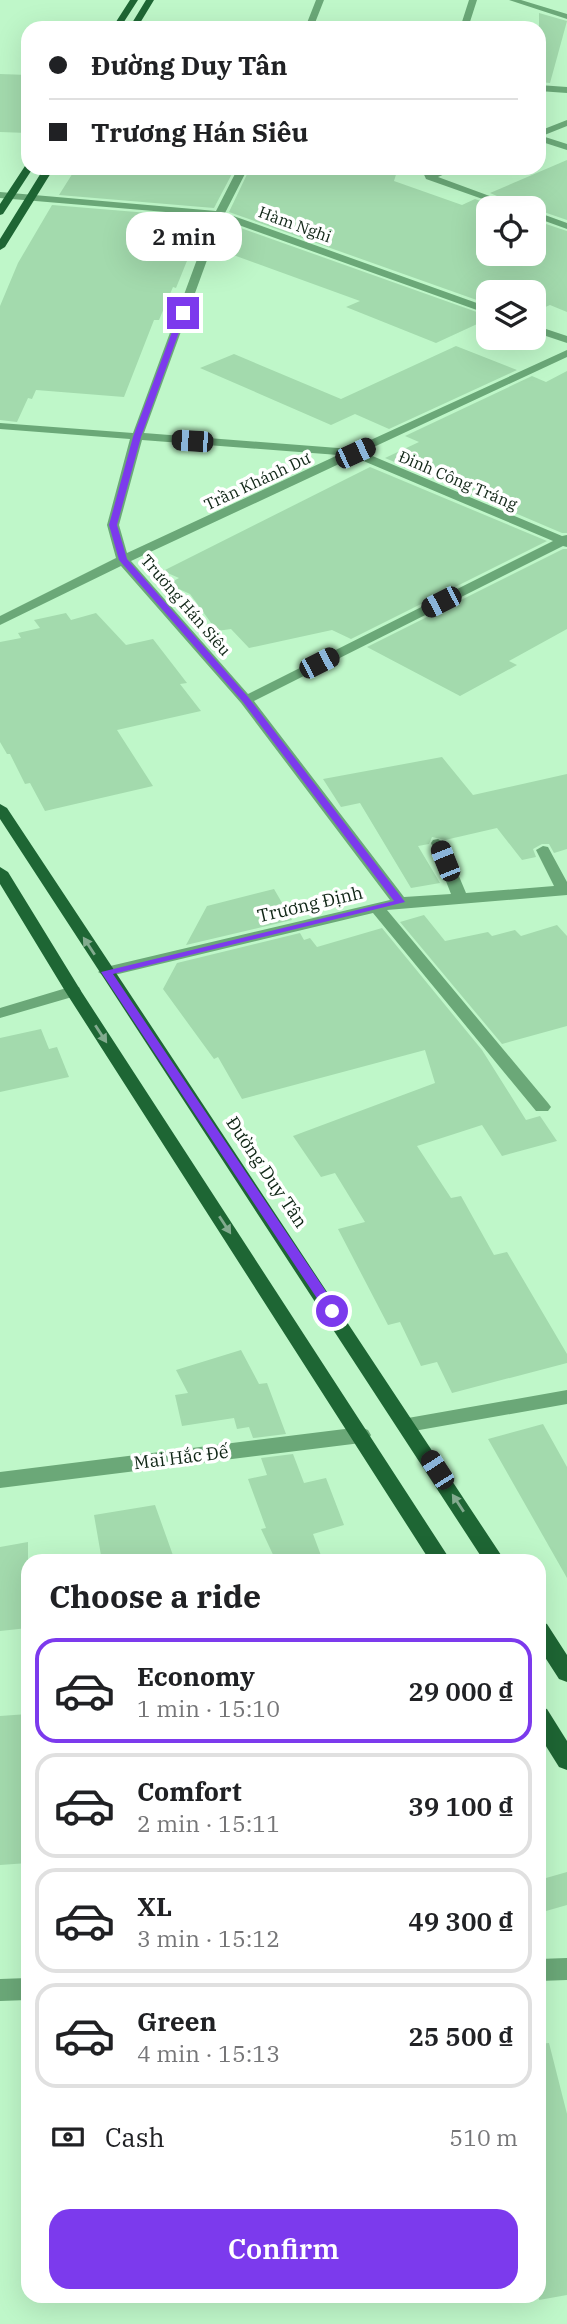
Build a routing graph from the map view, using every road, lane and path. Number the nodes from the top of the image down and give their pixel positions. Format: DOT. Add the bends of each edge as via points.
graph roads {
  1 [pos="134,0"];
  2 [pos="150,0"];
  3 [pos="320,0"];
  4 [pos="473,0"];
  5 [pos="513,0"];
  6 [pos="567,17"];
  7 [pos="120,21"];
  8 [pos="138,21"];
  9 [pos="312,21"];
  10 [pos="466,21"];
  11 [pos="546,88"];
  12 [pos="567,90"];
  13 [pos="567,123"];
  14 [pos="546,133"];
  15 [pos="546,139"];
  16 [pos="567,147"];
  17 [pos="22,175"];
  18 [pos="46,175"];
  19 [pos="239,175"];
  20 [pos="435,175"];
  21 [pos="6,195"];
  22 [pos="487,196"];
  23 [pos="32,197"];
  24 [pos="0,212"];
  25 [pos="219,214"];
  26 [pos="546,218"];
  27 [pos="567,226"];
  28 [pos="0,247"];
  29 [pos="476,307"];
  30 [pos="546,332"];
  31 [pos="567,340"];
  32 [pos="567,354"];
  33 [pos="0,426"];
  34 [pos="137,437"];
  35 [pos="355,453"];
  36 [pos="566,541"];
  37 [pos="123,560"];
  38 [pos="0,621"];
  39 [pos="246,700"];
  40 [pos="0,808"];
  41 [pos="438,843"];
  42 [pos="543,850"];
  43 [pos="0,872"];
  44 [pos="565,890"];
  45 [pos="460,898"];
  46 [pos="400,902"];
  47 [pos="377,908"];
  48 [pos="106,972"];
  49 [pos="73,991"];
  50 [pos="0,1013"];
  51 [pos="542,1107"];
  52 [pos="567,1397"];
  53 [pos="408,1425"];
  54 [pos="361,1435"];
  55 [pos="0,1480"];
  56 [pos="437,1554"];
  57 [pos="491,1554"];
  58 [pos="546,1641"];
  59 [pos="567,1674"];
  60 [pos="546,1727"];
  61 [pos="567,1760"];
  62 [pos="567,1969"];
  63 [pos="546,1970"];
  64 [pos="21,1989"];
  65 [pos="0,1990"];
  1 -- 7 [label="main road"];
  2 -- 8 [label="main road"];
  3 -- 9 [label="street"];
  4 -- 10 [label="street"];
  5 -- 6 [label="street"];
  11 -- 12 [label="street"];
  13 -- 14 [label="street"];
  15 -- 16 [label="street"];
  17 -- 21 [label="main road"];
  18 -- 23 [label="main road"];
  19 -- 25 [label="street, Trương Hán Siêu"];
  20 -- 22 [label="street"];
  21 -- 23 [label="street, Hàm Nghi"];
  21 -- 24 [label="main road"];
  23 -- 25 [label="street, Hàm Nghi"];
  23 -- 28 [label="main road"];
  25 -- 29 [label="street, Hàm Nghi"];
  25 -- 34 [label="street, Trương Hán Siêu"];
  26 -- 27 [label="street"];
  30 -- 31 [label="street"];
  32 -- 35 [label="street, Trần Khánh Dư"];
  33 -- 34 [label="street, Đinh Công Tráng"];
  34 -- 35 [label="street, Đinh Công Tráng"];
  34 -- 37 [label="street, Trương Hán Siêu" via="113,525"];
  35 -- 36 [label="street, Đinh Công Tráng"];
  35 -- 37 [label="street, Trần Khánh Dư"];
  36 -- 39 [label="street"];
  37 -- 38 [label="street, Trần Khánh Dư"];
  37 -- 39 [label="street, Trương Hán Siêu"];
  39 -- 46 [label="street, Trương Hán Siêu"];
  48 -- 40 [label="main road, Đường Duy Tân, one-way"];
  41 -- 45 [label="street"];
  42 -- 44 [label="street"];
  43 -- 49 [label="main road"];
  44 -- 45 [label="street, Trương Định"];
  45 -- 46 [label="street, Trương Định"];
  46 -- 47 [label="street, Trương Định"];
  47 -- 48 [label="street, Trương Định"];
  47 -- 51 [label="street"];
  48 -- 53 [label="main road, Đường Duy Tân"];
  49 -- 50 [label="street"];
  49 -- 54 [label="main road, one-way"];
  52 -- 53 [label="street"];
  57 -- 53 [label="main road, Đường Duy Tân, one-way"];
  54 -- 55 [label="street, Mai Hắc Đế"];
  54 -- 56 [label="main road"];
  58 -- 59 [label="main road"];
  60 -- 61 [label="main road"];
  62 -- 63 [label="street"];
  64 -- 65 [label="street"];
}
